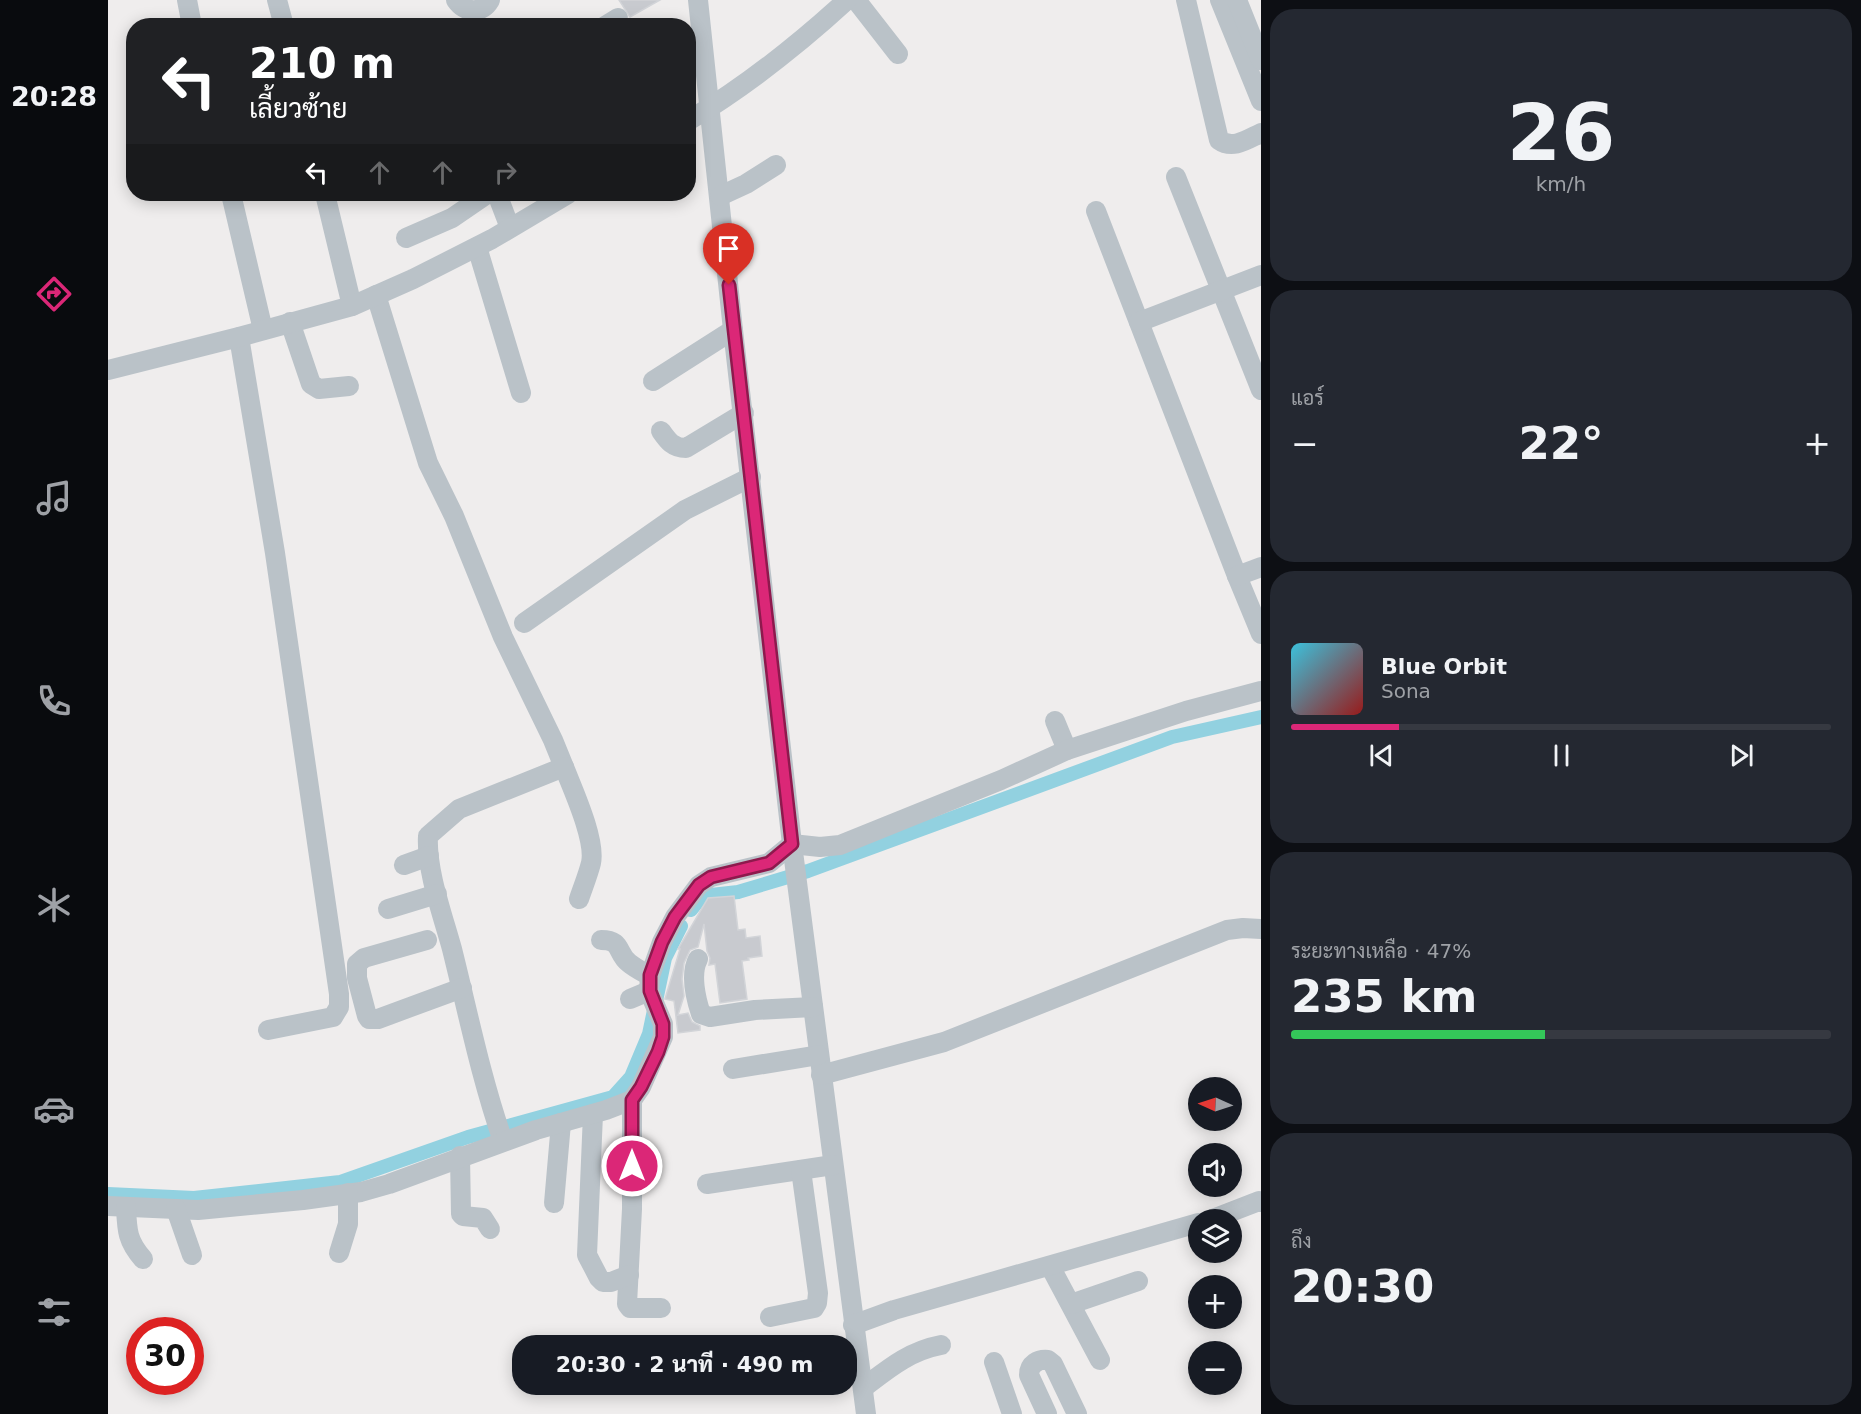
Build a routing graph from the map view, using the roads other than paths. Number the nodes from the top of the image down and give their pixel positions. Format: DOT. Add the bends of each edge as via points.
graph roads {
  1 [pos="187,0"];
  2 [pos="277,0"];
  3 [pos="456,0"];
  4 [pos="490,0"];
  5 [pos="698,0"];
  6 [pos="847,0"];
  7 [pos="856,0"];
  8 [pos="1186,0"];
  9 [pos="1220,0"];
  10 [pos="1237,0"];
  11 [pos="190,18"];
  12 [pos="280,18"];
  13 [pos="475,18"];
  14 [pos="696,27"];
  15 [pos="696,45"];
  16 [pos="898,54"];
  17 [pos="1261,60"];
  18 [pos="1261,101"];
  19 [pos="710,108"];
  20 [pos="696,116"];
  21 [pos="1261,133"];
  22 [pos="777,165"];
  23 [pos="1176,177"];
  24 [pos="720,196"];
  25 [pos="233,201"];
  26 [pos="327,201"];
  27 [pos="477,201"];
  28 [pos="500,201"];
  29 [pos="556,201"];
  30 [pos="1096,211"];
  31 [pos="510,228"];
  32 [pos="406,238"];
  33 [pos="477,247"];
  34 [pos="1261,275"];
  35 [pos="1222,291"];
  36 [pos="376,295"];
  37 [pos="352,306"];
  38 [pos="290,322"];
  39 [pos="1139,322"];
  40 [pos="263,330"];
  41 [pos="733,330"];
  42 [pos="239,337"];
  43 [pos="108,370"];
  44 [pos="653,381"];
  45 [pos="348,386"];
  46 [pos="1261,390"];
  47 [pos="521,393"];
  48 [pos="744,413"];
  49 [pos="661,431"];
  50 [pos="751,477"];
  51 [pos="1261,567"];
  52 [pos="1237,576"];
  53 [pos="525,623"];
  54 [pos="1261,634"];
  55 [pos="1261,691"];
  56 [pos="1055,721"];
  57 [pos="1067,750"];
  58 [pos="564,768"];
  59 [pos="793,851"];
  60 [pos="429,856"];
  61 [pos="404,865"];
  62 [pos="437,894"];
  63 [pos="579,899"];
  64 [pos="388,909"];
  65 [pos="1261,929"];
  66 [pos="427,940"];
  67 [pos="601,940"];
  68 [pos="698,959"];
  69 [pos="462,988"];
  70 [pos="653,996"];
  71 [pos="630,999"];
  72 [pos="813,1007"];
  73 [pos="268,1030"];
  74 [pos="819,1055"];
  75 [pos="734,1070"];
  76 [pos="821,1075"];
  77 [pos="658,1093"];
  78 [pos="633,1098"];
  79 [pos="593,1114"];
  80 [pos="561,1123"];
  81 [pos="500,1131"];
  82 [pos="460,1156"];
  83 [pos="833,1164"];
  84 [pos="801,1170"];
  85 [pos="707,1184"];
  86 [pos="348,1194"];
  87 [pos="1260,1201"];
  88 [pos="554,1203"];
  89 [pos="117,1207"];
  90 [pos="176,1209"];
  91 [pos="1239,1209"];
  92 [pos="1188,1226"];
  93 [pos="490,1229"];
  94 [pos="339,1252"];
  95 [pos="192,1255"];
  96 [pos="142,1258"];
  97 [pos="1050,1266"];
  98 [pos="629,1275"];
  99 [pos="1138,1281"];
  100 [pos="1071,1304"];
  101 [pos="661,1308"];
  102 [pos="770,1317"];
  103 [pos="850,1335"];
  104 [pos="853,1335"];
  105 [pos="941,1345"];
  106 [pos="1100,1360"];
  107 [pos="994,1362"];
  108 [pos="857,1367"];
  109 [pos="862,1389"];
  110 [pos="866,1414"];
  111 [pos="1012,1414"];
  112 [pos="1047,1414"];
  113 [pos="1084,1414"];
  1 -- 11 [label="street"];
  2 -- 12 [label="street"];
  3 -- 13 [label="street"];
  4 -- 13 [label="street"];
  5 -- 14 [label="street"];
  6 -- 19 [label="street" via="751,81"];
  7 -- 16 [label="street"];
  8 -- 21 [label="street" via="1220,140 1233,144"];
  9 -- 18 [label="street"];
  10 -- 17 [label="street"];
  15 -- 19 [label="street"];
  19 -- 20 [label="street"];
  19 -- 24 [label="street"];
  22 -- 24 [label="street"];
  23 -- 35 [label="street"];
  24 -- 41 [label="street"];
  25 -- 40 [label="street"];
  26 -- 37 [label="street"];
  27 -- 32 [label="street" via="452,218"];
  28 -- 31 [label="street"];
  29 -- 31 [label="street"];
  30 -- 39 [label="street"];
  31 -- 33 [label="street"];
  33 -- 36 [label="street"];
  33 -- 47 [label="street"];
  34 -- 35 [label="street"];
  35 -- 39 [label="street"];
  35 -- 46 [label="street"];
  36 -- 37 [label="street"];
  36 -- 58 [label="street" via="429,463"];
  37 -- 38 [label="street"];
  38 -- 40 [label="street"];
  38 -- 45 [label="street" via="311,384 319,389"];
  39 -- 52 [label="street"];
  40 -- 42 [label="street"];
  41 -- 44 [label="street"];
  41 -- 48 [label="street"];
  42 -- 43 [label="street"];
  42 -- 73 [label="street" via="275,553 339,994 339,1007 333,1017"];
  48 -- 49 [label="street" via="686,448 670,443"];
  48 -- 50 [label="street"];
  50 -- 53 [label="street" via="685,510"];
  50 -- 59 [label="street"];
  51 -- 52 [label="street"];
  52 -- 54 [label="street"];
  55 -- 57 [label="street"];
  56 -- 57 [label="street"];
  57 -- 59 [label="street" via="840,845"];
  58 -- 60 [label="street" via="459,809 428,836"];
  58 -- 63 [label="street" via="592,851"];
  59 -- 70 [label="street" via="769,863 711,877 699,885 662,942"];
  59 -- 72 [label="street"];
  60 -- 61 [label="street"];
  60 -- 62 [label="street"];
  62 -- 64 [label="street"];
  62 -- 69 [label="street"];
  65 -- 76 [label="street" via="1227,930 944,1042"];
  66 -- 69 [label="street" via="364,958 357,964 369,1019"];
  67 -- 70 [label="street" via="616,944"];
  68 -- 72 [label="street" via="694,967 701,1014 710,1017"];
  69 -- 81 [label="street"];
  70 -- 71 [label="street"];
  70 -- 78 [label="street" via="663,1024 663,1037"];
  72 -- 74 [label="street"];
  74 -- 75 [label="street"];
  74 -- 76 [label="street"];
  76 -- 83 [label="street"];
  77 -- 78 [label="street"];
  78 -- 79 [label="street"];
  78 -- 98 [label="street"];
  79 -- 80 [label="street"];
  79 -- 98 [label="street" via="586,1255 603,1282"];
  80 -- 81 [label="street"];
  80 -- 88 [label="street"];
  81 -- 82 [label="street"];
  82 -- 86 [label="street" via="389,1184"];
  82 -- 93 [label="street" via="461,1214 483,1218"];
  83 -- 84 [label="street"];
  83 -- 103 [label="street"];
  84 -- 85 [label="street"];
  84 -- 102 [label="street" via="817,1303 814,1308"];
  86 -- 90 [label="street" via="238,1207"];
  86 -- 94 [label="street" via="348,1224"];
  87 -- 91 [label="street"];
  89 -- 90 [label="street"];
  89 -- 96 [label="street"];
  90 -- 95 [label="street"];
  92 -- 97 [label="street"];
  97 -- 100 [label="street"];
  97 -- 104 [label="street" via="894,1310"];
  98 -- 101 [label="street" via="628,1307"];
  99 -- 100 [label="street"];
  100 -- 106 [label="street"];
  105 -- 109 [label="street" via="903,1357"];
  107 -- 111 [label="street"];
  108 -- 109 [label="street"];
  109 -- 110 [label="street"];
  112 -- 113 [label="street" via="1029,1375 1029,1369 1041,1359 1053,1364"];
}
